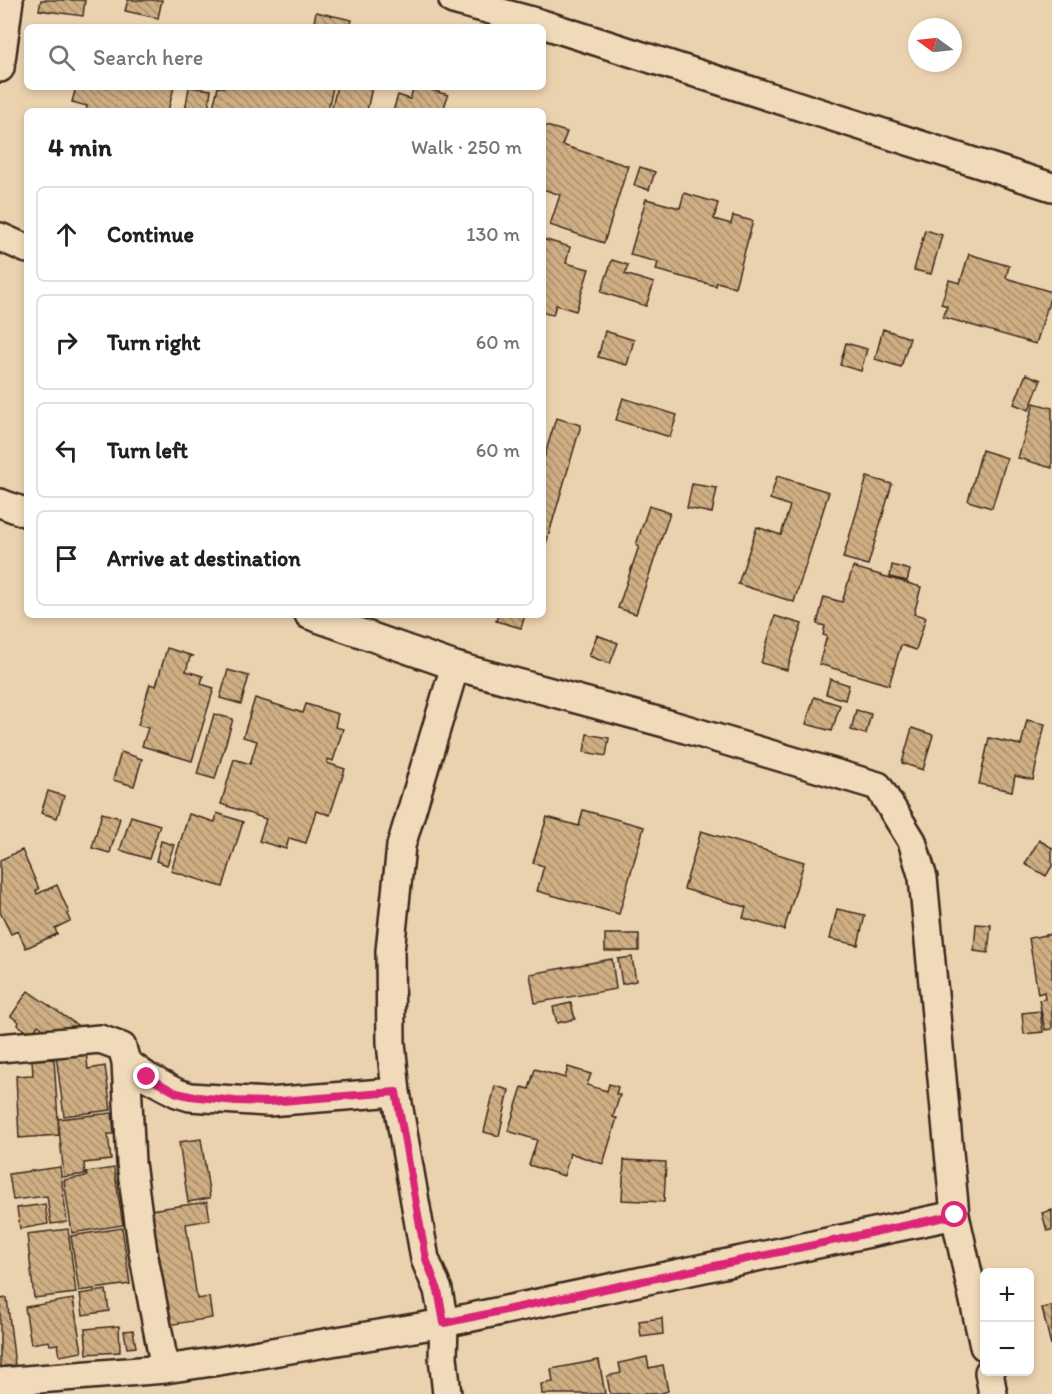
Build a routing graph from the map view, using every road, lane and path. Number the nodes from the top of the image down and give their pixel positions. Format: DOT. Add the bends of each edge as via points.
graph roads {
  1 [pos="9,0"];
  2 [pos="453,0"];
  3 [pos="543,24"];
  4 [pos="546,25"];
  5 [pos="0,68"];
  6 [pos="1052,187"];
  7 [pos="0,237"];
  8 [pos="24,248"];
  9 [pos="0,503"];
  10 [pos="24,512"];
  11 [pos="318,618"];
  12 [pos="455,666"];
  13 [pos="0,1048"];
  14 [pos="126,1062"];
  15 [pos="396,1092"];
  16 [pos="955,1215"];
  17 [pos="444,1323"];
  18 [pos="980,1328"];
  19 [pos="165,1369"];
  20 [pos="990,1376"];
  21 [pos="0,1382"];
  22 [pos="447,1394"];
  23 [pos="993,1394"];
  1 -- 5 [label="street"];
  2 -- 3 [label="street"];
  4 -- 6 [label="street"];
  7 -- 8 [label="street"];
  9 -- 10 [label="street"];
  11 -- 12 [label="street"];
  12 -- 15 [label="street" via="401,846 390,951"];
  12 -- 16 [label="street" via="878,786 912,841 923,878"];
  13 -- 14 [label="street" via="100,1039 122,1047"];
  14 -- 15 [label="street" via="177,1093 190,1096 268,1102"];
  14 -- 19 [label="street" via="133,1174"];
  15 -- 17 [label="street" via="426,1259 438,1290"];
  16 -- 17 [label="street"];
  16 -- 18 [label="street"];
  17 -- 19 [label="street"];
  17 -- 22 [label="street" via="442,1357"];
  19 -- 21 [label="street"];
  20 -- 23 [label="street"];
}
